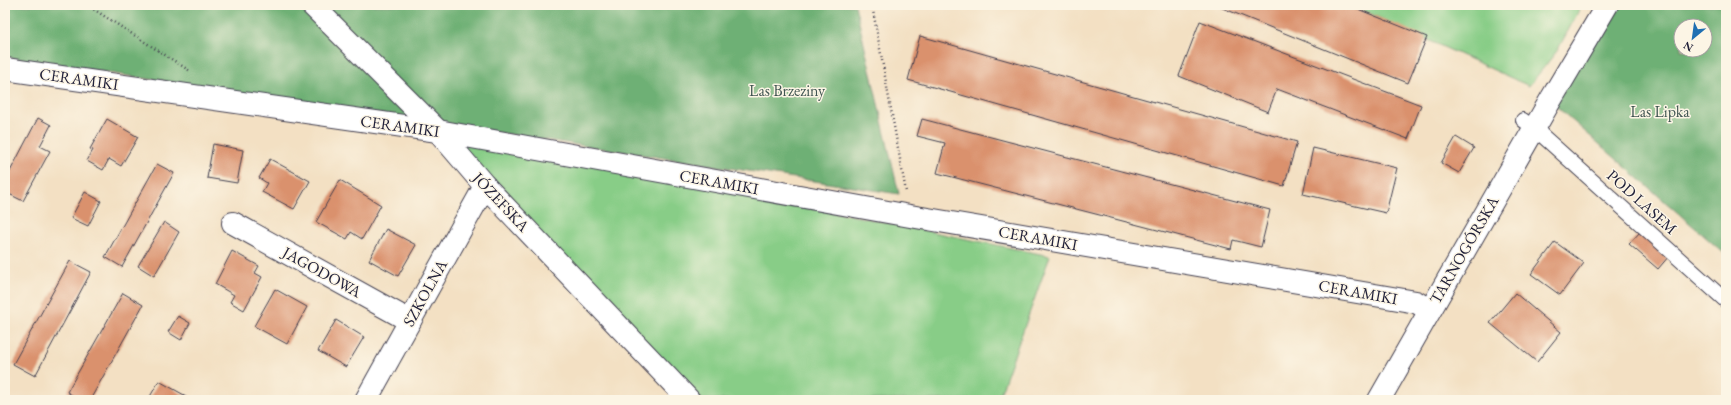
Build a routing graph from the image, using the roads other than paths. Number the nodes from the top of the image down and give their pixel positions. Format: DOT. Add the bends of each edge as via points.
graph roads {
  1 [pos="312,5"];
  2 [pos="1607,5"];
  3 [pos="5,69"];
  4 [pos="1529,124"];
  5 [pos="438,131"];
  6 [pos="485,186"];
  7 [pos="233,223"];
  8 [pos="1726,301"];
  9 [pos="1429,310"];
  10 [pos="410,320"];
  11 [pos="366,400"];
  12 [pos="689,400"];
  13 [pos="1378,400"];
  1 -- 5 [label="street, JÓZEFSKA"];
  2 -- 4 [label="street, TARNOGÓRSKA" via="1550,101"];
  3 -- 5 [label="street, CERAMIKI"];
  4 -- 8 [label="lane, POD LASEM"];
  4 -- 9 [label="street, TARNOGÓRSKA"];
  5 -- 6 [label="street, JÓZEFSKA"];
  5 -- 9 [label="street, CERAMIKI" via="910,216 1416,302"];
  6 -- 10 [label="street, SZKOLNA"];
  6 -- 12 [label="street, JÓZEFSKA"];
  7 -- 10 [label="street, JAGODOWA"];
  9 -- 13 [label="street, TARNOGÓRSKA"];
  10 -- 11 [label="street, SZKOLNA"];
}
